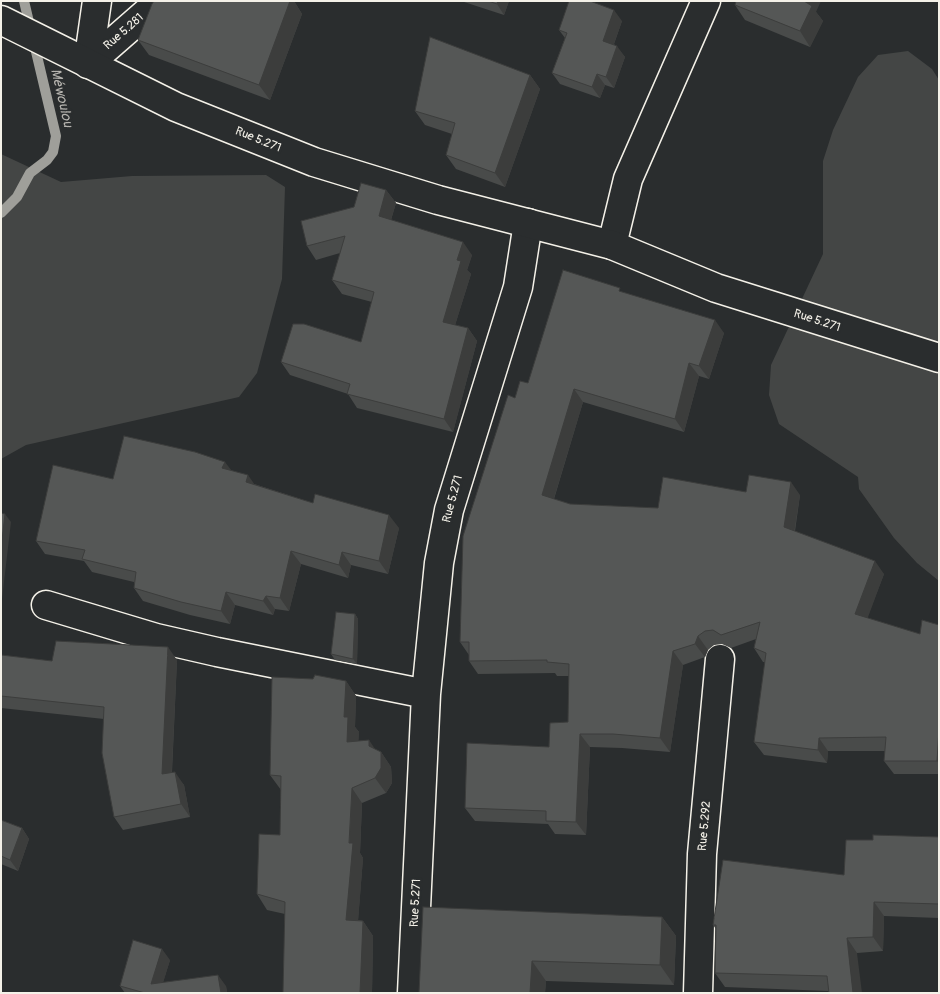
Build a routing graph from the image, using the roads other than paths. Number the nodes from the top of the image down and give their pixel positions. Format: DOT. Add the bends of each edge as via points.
graph roads {
  1 [pos="98,1"];
  2 [pos="160,1"];
  3 [pos="706,1"];
  4 [pos="1,20"];
  5 [pos="88,64"];
  6 [pos="528,222"];
  7 [pos="612,245"];
  8 [pos="939,358"];
  9 [pos="46,605"];
  10 [pos="720,659"];
  11 [pos="426,694"];
  12 [pos="412,993"];
  13 [pos="698,993"];
  1 -- 5 [label="street"];
  2 -- 5 [label="street, Rue 5.281"];
  3 -- 7 [label="street" via="628,179"];
  4 -- 5 [label="street, Rue 5.271"];
  5 -- 6 [label="street, Rue 5.271" via="176,106 314,162 438,200"];
  6 -- 7 [label="street, Rue 5.271"];
  6 -- 11 [label="street, Rue 5.271" via="518,287 449,510 439,563"];
  7 -- 8 [label="street, Rue 5.271" via="716,288"];
  9 -- 11 [label="street" via="156,638"];
  10 -- 13 [label="street, Rue 5.292" via="702,854"];
  11 -- 12 [label="street, Rue 5.271"];
}
